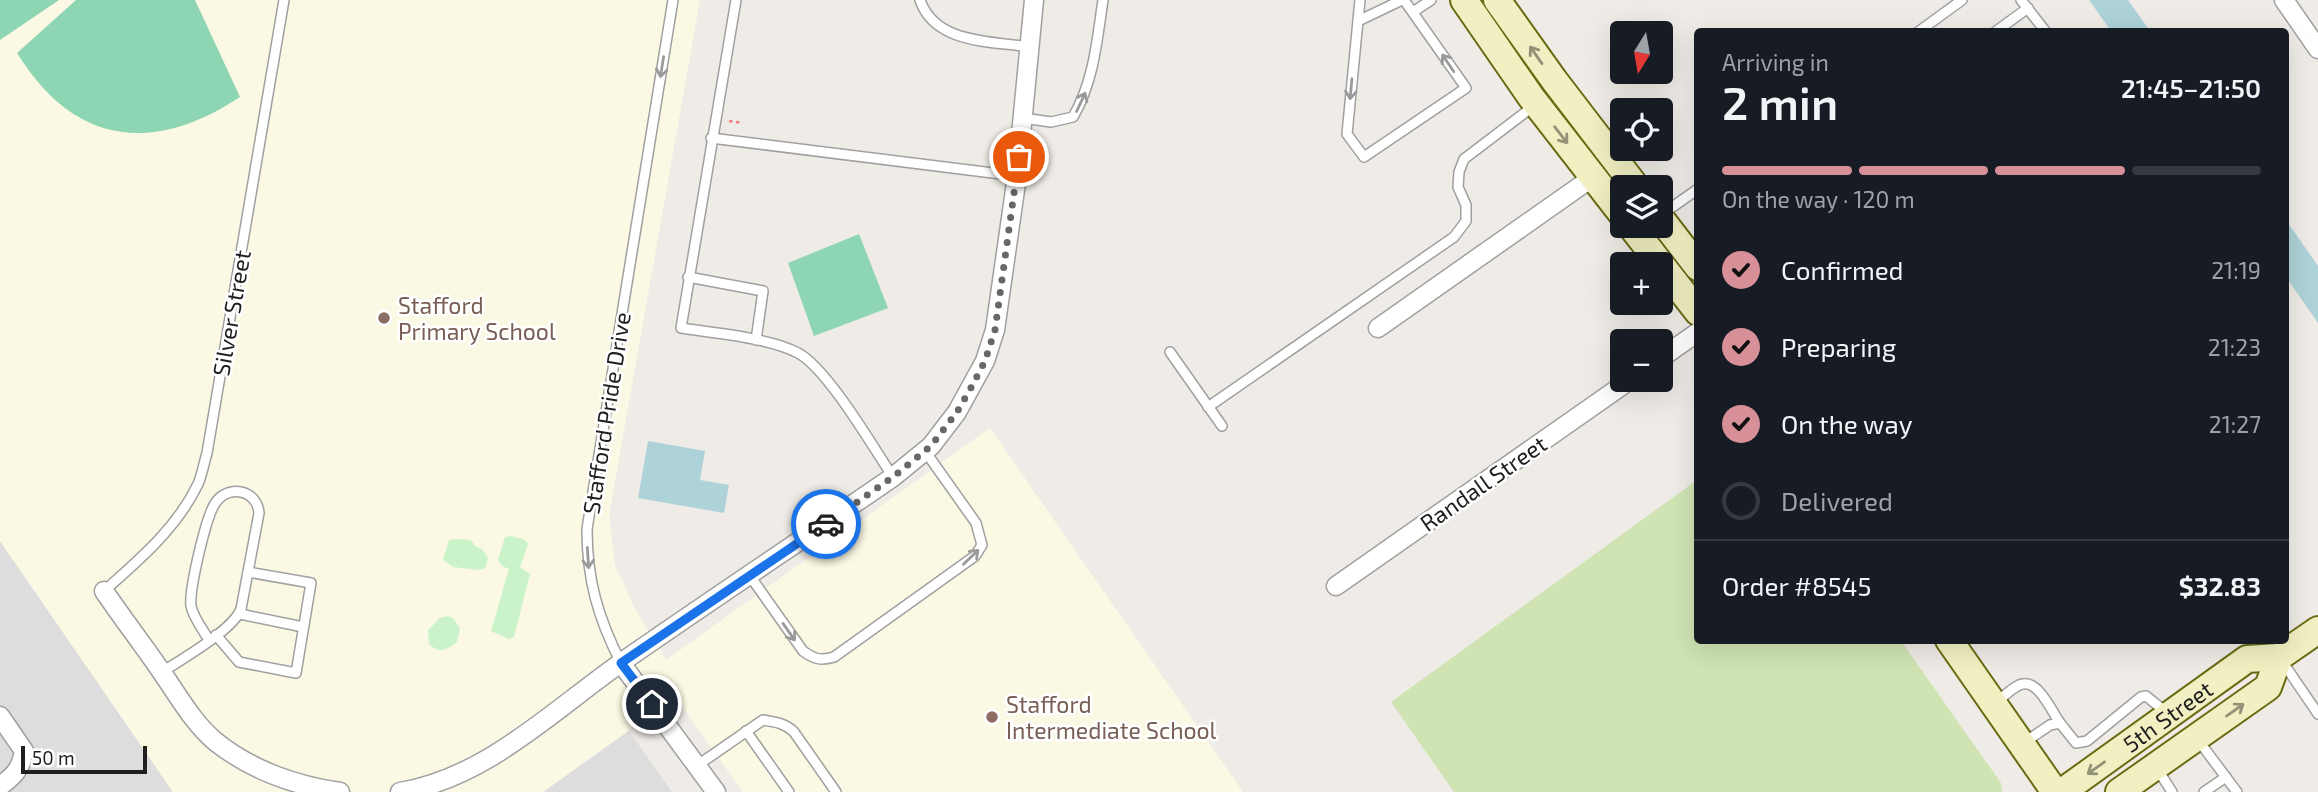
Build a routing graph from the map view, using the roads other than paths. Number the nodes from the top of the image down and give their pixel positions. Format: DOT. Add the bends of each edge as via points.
graph roads {
  1 [pos="284,0"];
  2 [pos="673,0"];
  3 [pos="736,0"];
  4 [pos="920,0"];
  5 [pos="1034,0"];
  6 [pos="1103,0"];
  7 [pos="1360,0"];
  8 [pos="1403,0"];
  9 [pos="1431,0"];
  10 [pos="1464,0"];
  11 [pos="1497,0"];
  12 [pos="1962,0"];
  13 [pos="2284,0"];
  14 [pos="2024,4"];
  15 [pos="1413,12"];
  16 [pos="1358,21"];
  17 [pos="1924,28"];
  18 [pos="1999,28"];
  19 [pos="2043,28"];
  20 [pos="1030,47"];
  21 [pos="2318,49"];
  22 [pos="1537,104"];
  23 [pos="1023,118"];
  24 [pos="711,138"];
  25 [pos="1627,175"];
  26 [pos="1017,176"];
  27 [pos="1593,177"];
  28 [pos="1694,191"];
  29 [pos="1610,197"];
  30 [pos="1673,208"];
  31 [pos="1673,233"];
  32 [pos="1643,238"];
  33 [pos="1694,262"];
  34 [pos="688,277"];
  35 [pos="1694,307"];
  36 [pos="1378,328"];
  37 [pos="1694,335"];
  38 [pos="756,340"];
  39 [pos="1673,350"];
  40 [pos="1170,352"];
  41 [pos="1613,392"];
  42 [pos="1208,407"];
  43 [pos="1222,426"];
  44 [pos="925,451"];
  45 [pos="893,477"];
  46 [pos="248,572"];
  47 [pos="750,576"];
  48 [pos="1335,586"];
  49 [pos="104,591"];
  50 [pos="240,614"];
  51 [pos="303,627"];
  52 [pos="2318,631"];
  53 [pos="212,637"];
  54 [pos="1953,644"];
  55 [pos="2279,657"];
  56 [pos="621,663"];
  57 [pos="162,672"];
  58 [pos="1994,704"];
  59 [pos="2318,714"];
  60 [pos="0,716"];
  61 [pos="2169,716"];
  62 [pos="2060,723"];
  63 [pos="746,732"];
  64 [pos="2196,737"];
  65 [pos="2022,744"];
  66 [pos="698,765"];
  67 [pos="2156,766"];
  68 [pos="2226,777"];
  69 [pos="279,785"];
  70 [pos="0,786"];
  71 [pos="340,792"];
  72 [pos="400,792"];
  73 [pos="716,792"];
  74 [pos="789,792"];
  75 [pos="836,792"];
  76 [pos="2055,792"];
  77 [pos="2062,792"];
  78 [pos="2119,792"];
  79 [pos="2172,792"];
  80 [pos="2204,792"];
  81 [pos="2236,792"];
  1 -- 49 [label="lane, Silver Street" via="207,453 198,483 177,519"];
  2 -- 56 [label="lane, Stafford Pride Drive, one-way" via="587,529 590,582 604,629"];
  3 -- 24 [label="lane"];
  4 -- 20 [label="lane" via="931,22 951,35"];
  5 -- 20 [label="street"];
  23 -- 6 [label="lane, one-way" via="1051,122 1073,117 1093,67"];
  7 -- 16 [label="lane"];
  8 -- 15 [label="lane"];
  8 -- 16 [label="lane"];
  9 -- 15 [label="lane"];
  10 -- 22 [label="main road"];
  25 -- 11 [label="main road, one-way"];
  12 -- 17 [label="lane"];
  13 -- 21 [label="street"];
  14 -- 18 [label="lane"];
  14 -- 19 [label="lane"];
  16 -- 15 [label="lane, one-way" via="1347,134 1363,157 1466,88"];
  20 -- 23 [label="street"];
  22 -- 27 [label="main road, one-way"];
  22 -- 42 [label="lane" via="1464,159 1458,187 1466,205 1466,221 1454,237"];
  23 -- 26 [label="street"];
  24 -- 26 [label="lane"];
  24 -- 34 [label="lane"];
  26 -- 44 [label="street" via="995,330 985,361 957,412"];
  27 -- 29 [label="main road"];
  27 -- 36 [label="street"];
  28 -- 30 [label="lane"];
  31 -- 33 [label="main road"];
  32 -- 35 [label="main road"];
  34 -- 38 [label="lane" via="763,291"];
  34 -- 38 [label="lane" via="681,328"];
  37 -- 39 [label="street"];
  38 -- 45 [label="lane" via="796,351 810,361"];
  40 -- 42 [label="lane"];
  41 -- 48 [label="street, Randall Street"];
  42 -- 43 [label="lane"];
  44 -- 45 [label="street"];
  47 -- 44 [label="lane, one-way" via="803,651 823,660 835,657 975,556 982,545 976,523"];
  45 -- 47 [label="street"];
  46 -- 50 [label="lane"];
  46 -- 51 [label="lane" via="311,583"];
  46 -- 53 [label="lane" via="258,505 246,493 231,491 215,503 205,524 191,599 193,612"];
  47 -- 56 [label="street"];
  49 -- 57 [label="street"];
  50 -- 51 [label="lane"];
  50 -- 53 [label="lane"];
  51 -- 53 [label="lane" via="296,673 239,662"];
  52 -- 55 [label="main road, 5th Street"];
  53 -- 57 [label="lane"];
  54 -- 58 [label="main road"];
  55 -- 59 [label="lane"];
  55 -- 61 [label="main road, 5th Street" via="2247,659"];
  64 -- 55 [label="main road, 5th Street, one-way" via="2268,687"];
  56 -- 66 [label="street, Stafford Pride Drive"];
  56 -- 72 [label="street" via="502,750 428,788"];
  57 -- 69 [label="street" via="216,742"];
  58 -- 62 [label="lane" via="2027,684 2037,689"];
  58 -- 65 [label="main road"];
  60 -- 70 [label="street" via="24,751 15,776"];
  61 -- 62 [label="lane" via="2150,697 2141,697 2079,744"];
  61 -- 64 [label="main road"];
  61 -- 77 [label="main road, 5th Street, one-way"];
  62 -- 65 [label="lane" via="2050,724"];
  63 -- 66 [label="lane"];
  63 -- 74 [label="lane"];
  63 -- 75 [label="lane" via="763,720 786,725"];
  64 -- 67 [label="main road, 5th Street"];
  64 -- 68 [label="lane"];
  65 -- 76 [label="main road"];
  66 -- 73 [label="street, Stafford Pride Drive"];
  67 -- 78 [label="main road, 5th Street"];
  67 -- 79 [label="lane"];
  68 -- 80 [label="lane"];
  68 -- 81 [label="lane"];
  69 -- 71 [label="street"];
}
